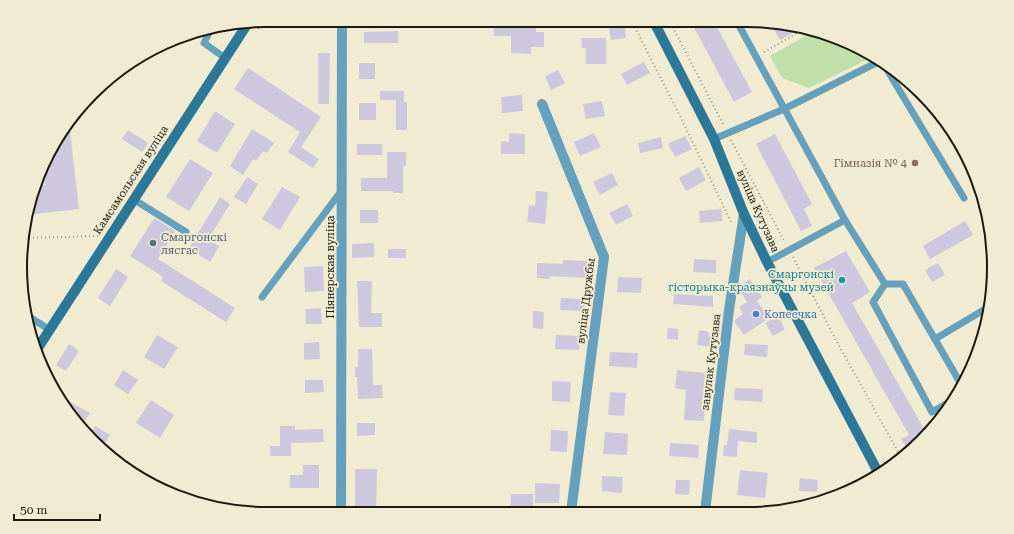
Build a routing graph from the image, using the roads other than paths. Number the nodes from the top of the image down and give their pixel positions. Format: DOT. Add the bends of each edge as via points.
graph roads {
  1 [pos="342,27"];
  2 [pos="657,27"];
  3 [pos="740,27"];
  4 [pos="244,28"];
  5 [pos="208,34"];
  6 [pos="225,58"];
  7 [pos="875,64"];
  8 [pos="890,75"];
  9 [pos="542,104"];
  10 [pos="784,109"];
  11 [pos="714,139"];
  12 [pos="342,190"];
  13 [pos="964,198"];
  14 [pos="133,199"];
  15 [pos="744,214"];
  16 [pos="845,220"];
  17 [pos="186,232"];
  18 [pos="767,262"];
  19 [pos="885,284"];
  20 [pos="262,297"];
  21 [pos="983,311"];
  22 [pos="33,319"];
  23 [pos="50,330"];
  24 [pos="935,339"];
  25 [pos="40,345"];
  26 [pos="959,380"];
  27 [pos="942,406"];
  28 [pos="876,469"];
  29 [pos="341,507"];
  30 [pos="572,507"];
  31 [pos="706,507"];
  1 -- 12 [label="street, Піянерская вуліца"];
  2 -- 11 [label="main road, вуліца Кутузава"];
  3 -- 10 [label="lane"];
  4 -- 6 [label="main road, Камсамольская вуліца"];
  5 -- 6 [label="lane" via="204,43"];
  6 -- 14 [label="main road, Камсамольская вуліца"];
  7 -- 10 [label="lane"];
  8 -- 13 [label="lane"];
  9 -- 30 [label="street, вуліца Дружбы" via="604,257"];
  10 -- 11 [label="lane"];
  10 -- 16 [label="lane"];
  11 -- 15 [label="main road, вуліца Кутузава"];
  12 -- 20 [label="lane"];
  12 -- 29 [label="street, Піянерская вуліца"];
  14 -- 17 [label="lane"];
  14 -- 23 [label="main road, Камсамольская вуліца"];
  15 -- 18 [label="main road, вуліца Кутузава"];
  15 -- 31 [label="street, завулак Кутузава" via="729,310"];
  16 -- 18 [label="lane"];
  16 -- 19 [label="lane"];
  18 -- 28 [label="main road, вуліца Кутузава"];
  19 -- 24 [label="lane" via="903,284"];
  19 -- 27 [label="lane" via="873,302 932,412"];
  21 -- 24 [label="lane"];
  22 -- 23 [label="lane"];
  23 -- 25 [label="main road, Камсамольская вуліца"];
  24 -- 26 [label="lane"];
}
